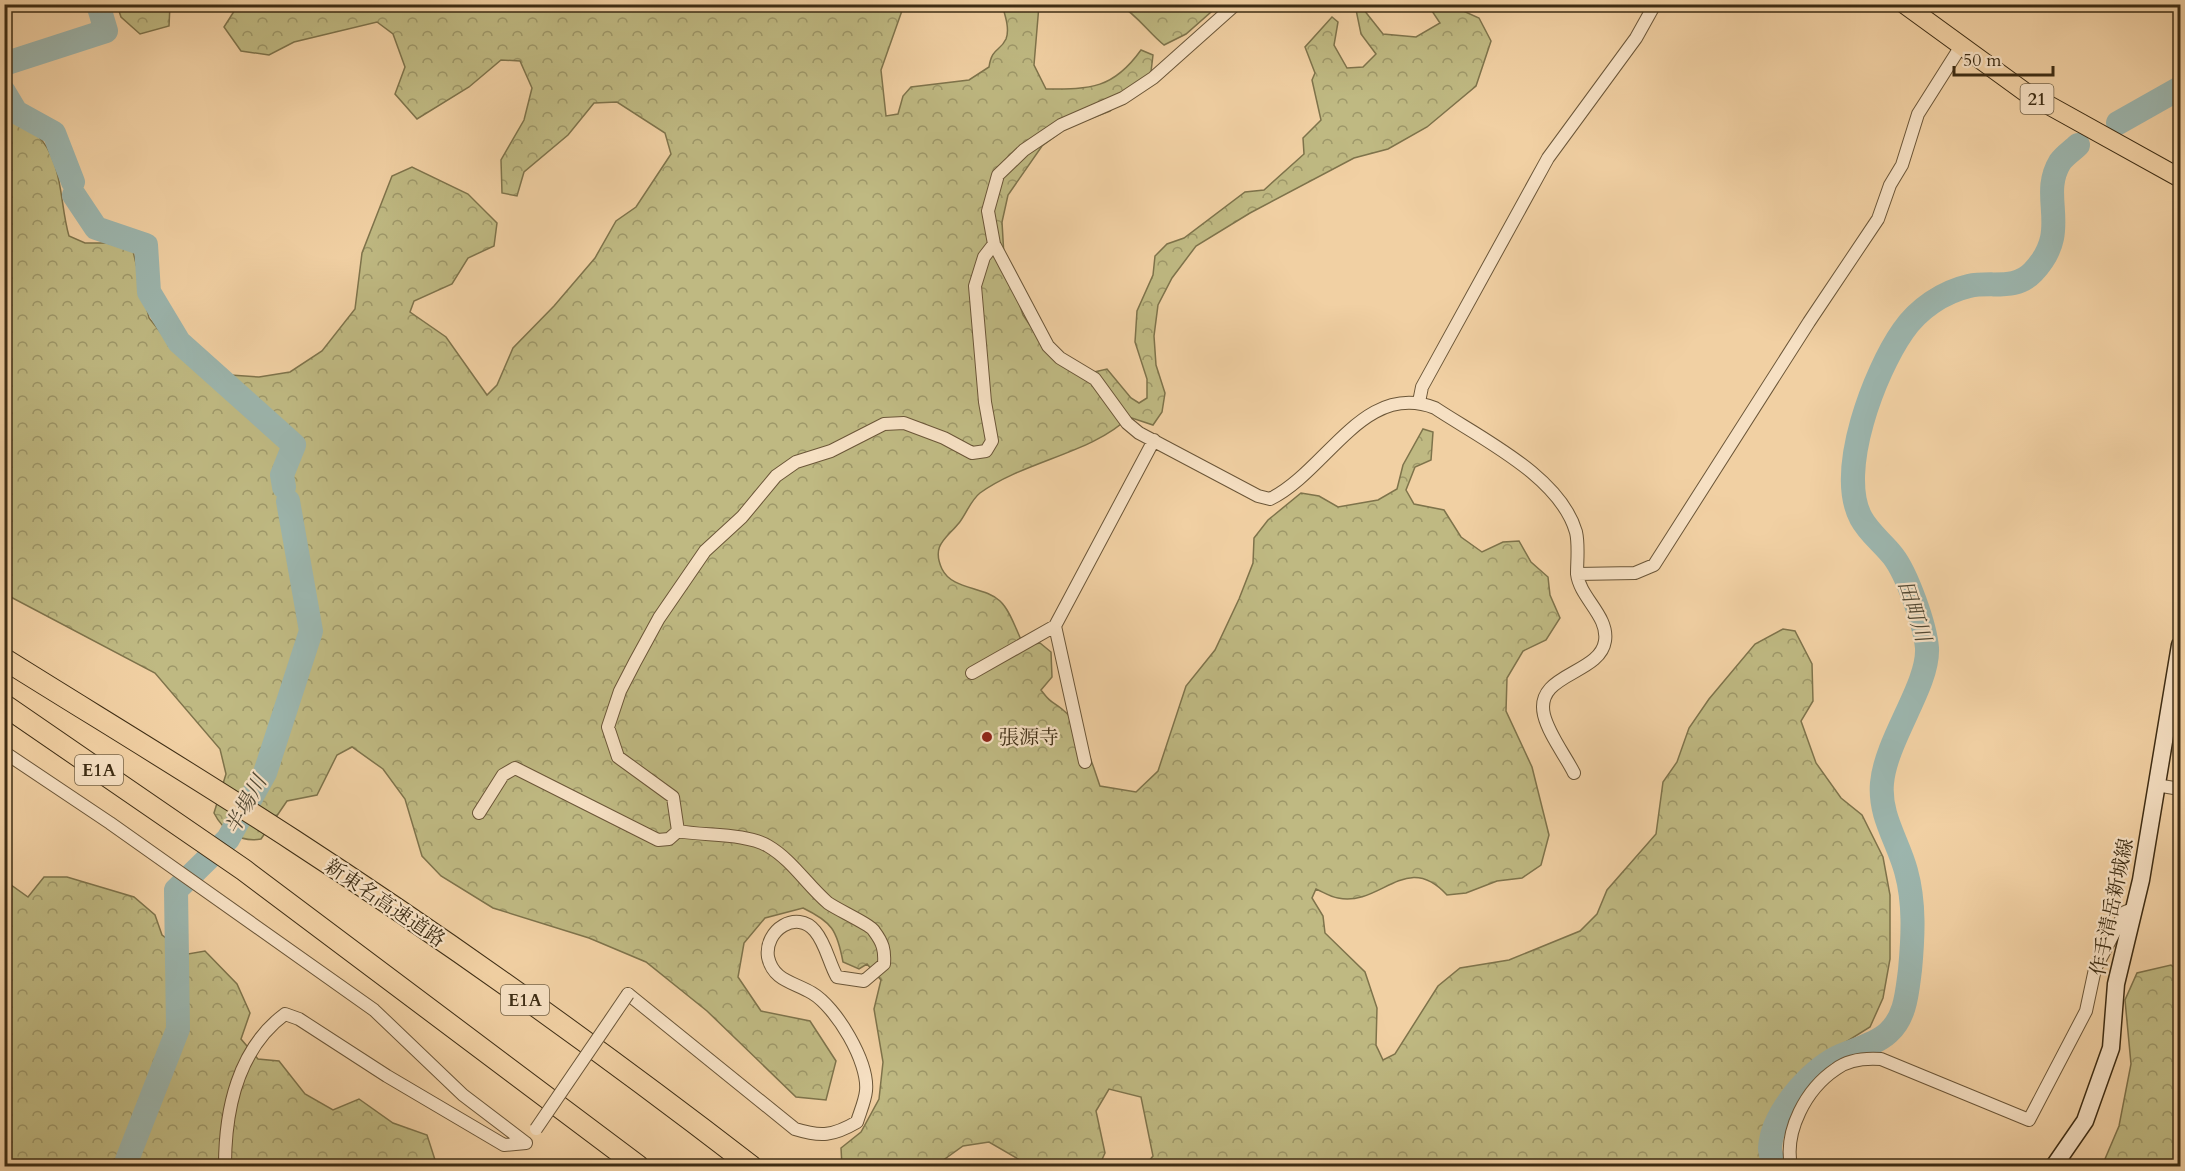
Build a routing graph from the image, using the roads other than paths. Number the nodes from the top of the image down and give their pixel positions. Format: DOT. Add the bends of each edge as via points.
graph roads {
  1 [pos="1236,4"];
  2 [pos="1655,4"];
  3 [pos="1904,4"];
  4 [pos="1961,46"];
  5 [pos="2181,178"];
  6 [pos="994,244"];
  7 [pos="1419,402"];
  8 [pos="1154,440"];
  9 [pos="1577,574"];
  10 [pos="1055,626"];
  11 [pos="2181,645"];
  12 [pos="4,658"];
  13 [pos="972,673"];
  14 [pos="4,705"];
  15 [pos="4,752"];
  16 [pos="1085,762"];
  17 [pos="1574,773"];
  18 [pos="2156,785"];
  19 [pos="2181,789"];
  20 [pos="479,813"];
  21 [pos="678,831"];
  22 [pos="2135,908"];
  23 [pos="526,1143"];
  24 [pos="225,1167"];
  25 [pos="638,1167"];
  26 [pos="751,1167"];
  27 [pos="1791,1167"];
  28 [pos="2054,1167"];
  1 -- 6 [label="street" via="1153,78 1123,98 1061,125 1024,150 998,175 988,212"];
  2 -- 7 [label="street" via="1636,38 1548,158 1422,387"];
  3 -- 4 [label="main road, 21"];
  4 -- 5 [label="main road, 21" via="2025,92"];
  4 -- 9 [label="street" via="1918,114 1902,165 1878,219 1654,565 1635,573"];
  6 -- 8 [label="street" via="1048,346 1095,379 1127,423"];
  6 -- 21 [label="street" via="984,257 975,286 992,441 986,451 972,453 904,423 884,424 831,451 796,462 776,476 742,517 705,551 634,662 609,720 610,740 618,757 672,796"];
  7 -- 8 [label="street" via="1370,413 1316,465 1270,499"];
  7 -- 9 [label="street" via="1435,408 1540,479 1577,535"];
  8 -- 10 [label="street"];
  9 -- 17 [label="street" via="1579,587 1599,616 1605,644 1597,657 1557,682 1543,702 1548,725"];
  10 -- 13 [label="street"];
  10 -- 16 [label="street"];
  11 -- 18 [label="main road, 作手清岳新城線"];
  12 -- 26 [label="highway, 新東名高速道路 / E1A" via="293,840 501,982 663,1098"];
  14 -- 25 [label="highway, E1A" via="244,870"];
  15 -- 23 [label="street" via="374,1010 463,1095"];
  18 -- 19 [label="street"];
  18 -- 22 [label="main road, 作手清岳新城線"];
  20 -- 21 [label="street" via="503,775 515,768 658,840 669,839"];
  21 -- 23 [label="street, bridge" via="767,846 827,902 873,928 885,949 884,964 864,981 837,977 821,939 803,924 785,924 772,934 767,948 770,967 784,980 813,993 849,1036 866,1089 857,1122 839,1133 815,1135 795,1129 628,994"];
  22 -- 27 [label="street" via="2125,912 2095,969 2086,1011 2029,1120 1881,1059 1865,1058 1837,1068 1821,1081 1791,1131"];
  22 -- 28 [label="main road, 作手清岳新城線" via="2116,984 2111,1048 2085,1121"];
  23 -- 24 [label="street" via="504,1144 285,1014 268,1027 243,1062 231,1104"];
}
